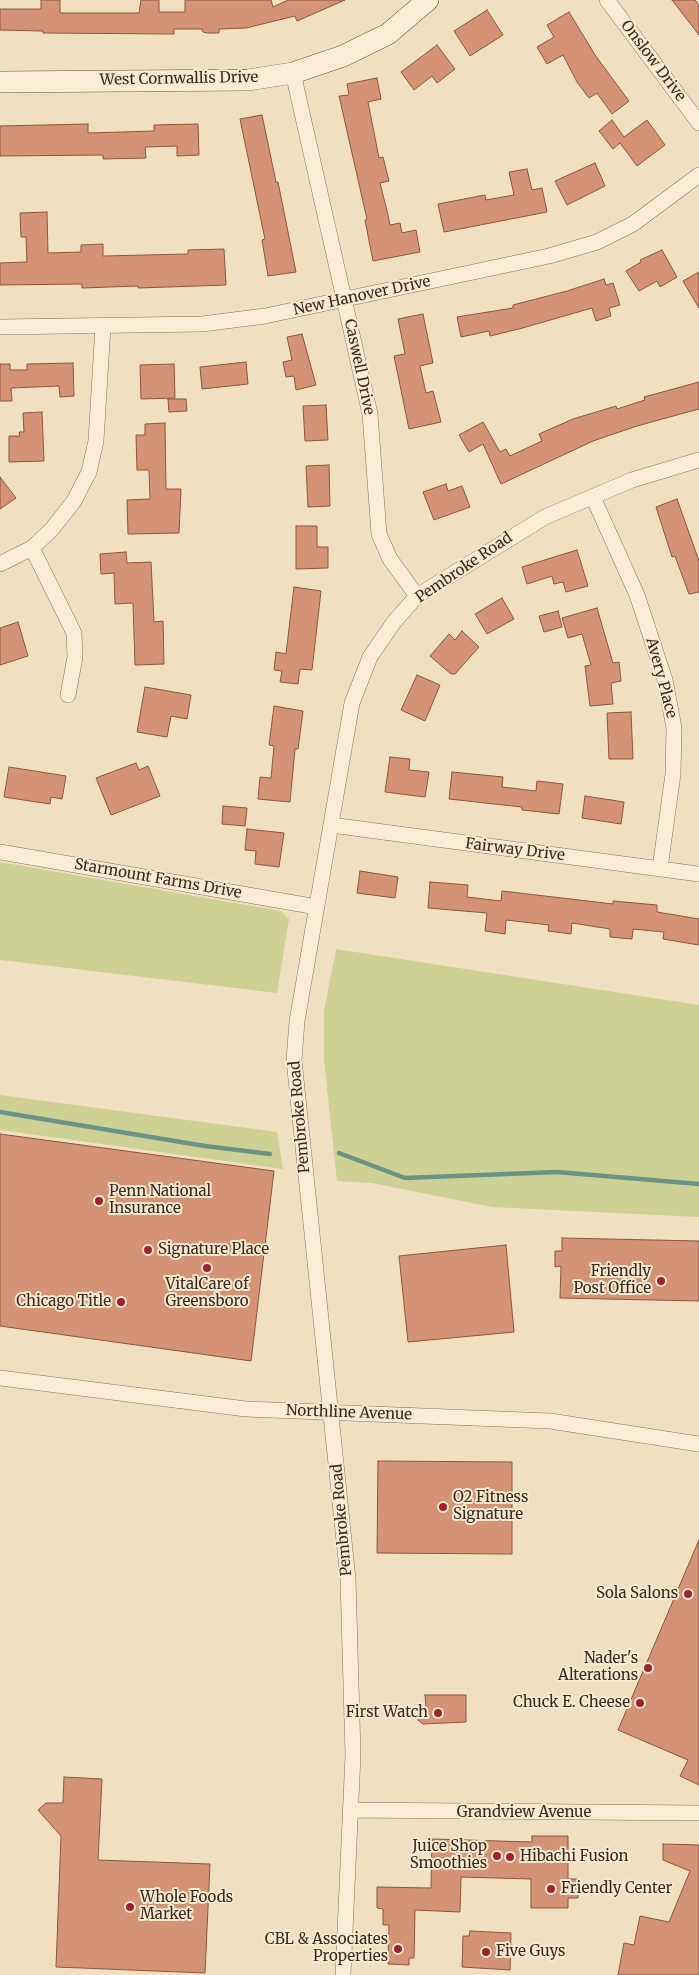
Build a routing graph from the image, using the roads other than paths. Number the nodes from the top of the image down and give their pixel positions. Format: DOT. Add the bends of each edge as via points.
graph roads {
  1 [pos="428,0"];
  2 [pos="607,0"];
  3 [pos="293,73"];
  4 [pos="0,82"];
  5 [pos="699,122"];
  6 [pos="699,175"];
  7 [pos="345,300"];
  8 [pos="103,326"];
  9 [pos="0,327"];
  10 [pos="699,460"];
  11 [pos="593,497"];
  12 [pos="32,548"];
  13 [pos="0,564"];
  14 [pos="418,596"];
  15 [pos="68,695"];
  16 [pos="332,826"];
  17 [pos="0,852"];
  18 [pos="660,868"];
  19 [pos="699,874"];
  20 [pos="317,907"];
  21 [pos="0,1378"];
  22 [pos="331,1413"];
  23 [pos="699,1444"];
  24 [pos="350,1810"];
  25 [pos="699,1813"];
  26 [pos="343,1975"];
  1 -- 3 [label="street, West Cornwallis Drive" via="388,34 342,56"];
  2 -- 5 [label="street, Onslow Drive"];
  3 -- 4 [label="street, West Cornwallis Drive" via="248,80"];
  3 -- 7 [label="street, Caswell Drive"];
  6 -- 7 [label="street, New Hanover Drive" via="633,224 597,242 549,256"];
  7 -- 8 [label="street, New Hanover Drive" via="265,316 202,324"];
  7 -- 14 [label="street, Caswell Drive" via="370,414 379,534 390,559"];
  8 -- 9 [label="street, New Hanover Drive"];
  8 -- 12 [label="street" via="96,441 89,472 74,501"];
  10 -- 11 [label="street, Pembroke Road" via="632,480"];
  11 -- 14 [label="street, Pembroke Road" via="545,517"];
  11 -- 18 [label="street, Avery Place" via="637,595 665,680 674,728 673,774"];
  12 -- 13 [label="street"];
  12 -- 15 [label="street" via="74,633 75,657"];
  14 -- 16 [label="street, Pembroke Road" via="394,622 370,657 361,677 347,728"];
  16 -- 18 [label="street, Fairway Drive"];
  16 -- 20 [label="street, Pembroke Road"];
  17 -- 20 [label="street, Starmount Farms Drive"];
  18 -- 19 [label="street, Fairway Drive"];
  20 -- 22 [label="street, Pembroke Road" via="297,1021 294,1060"];
  21 -- 22 [label="street, Northline Avenue" via="246,1409"];
  22 -- 23 [label="street, Northline Avenue" via="550,1421"];
  22 -- 24 [label="street, Pembroke Road" via="348,1579 353,1707"];
  24 -- 25 [label="street, Grandview Avenue"];
  24 -- 26 [label="street, Pembroke Road"];
}
